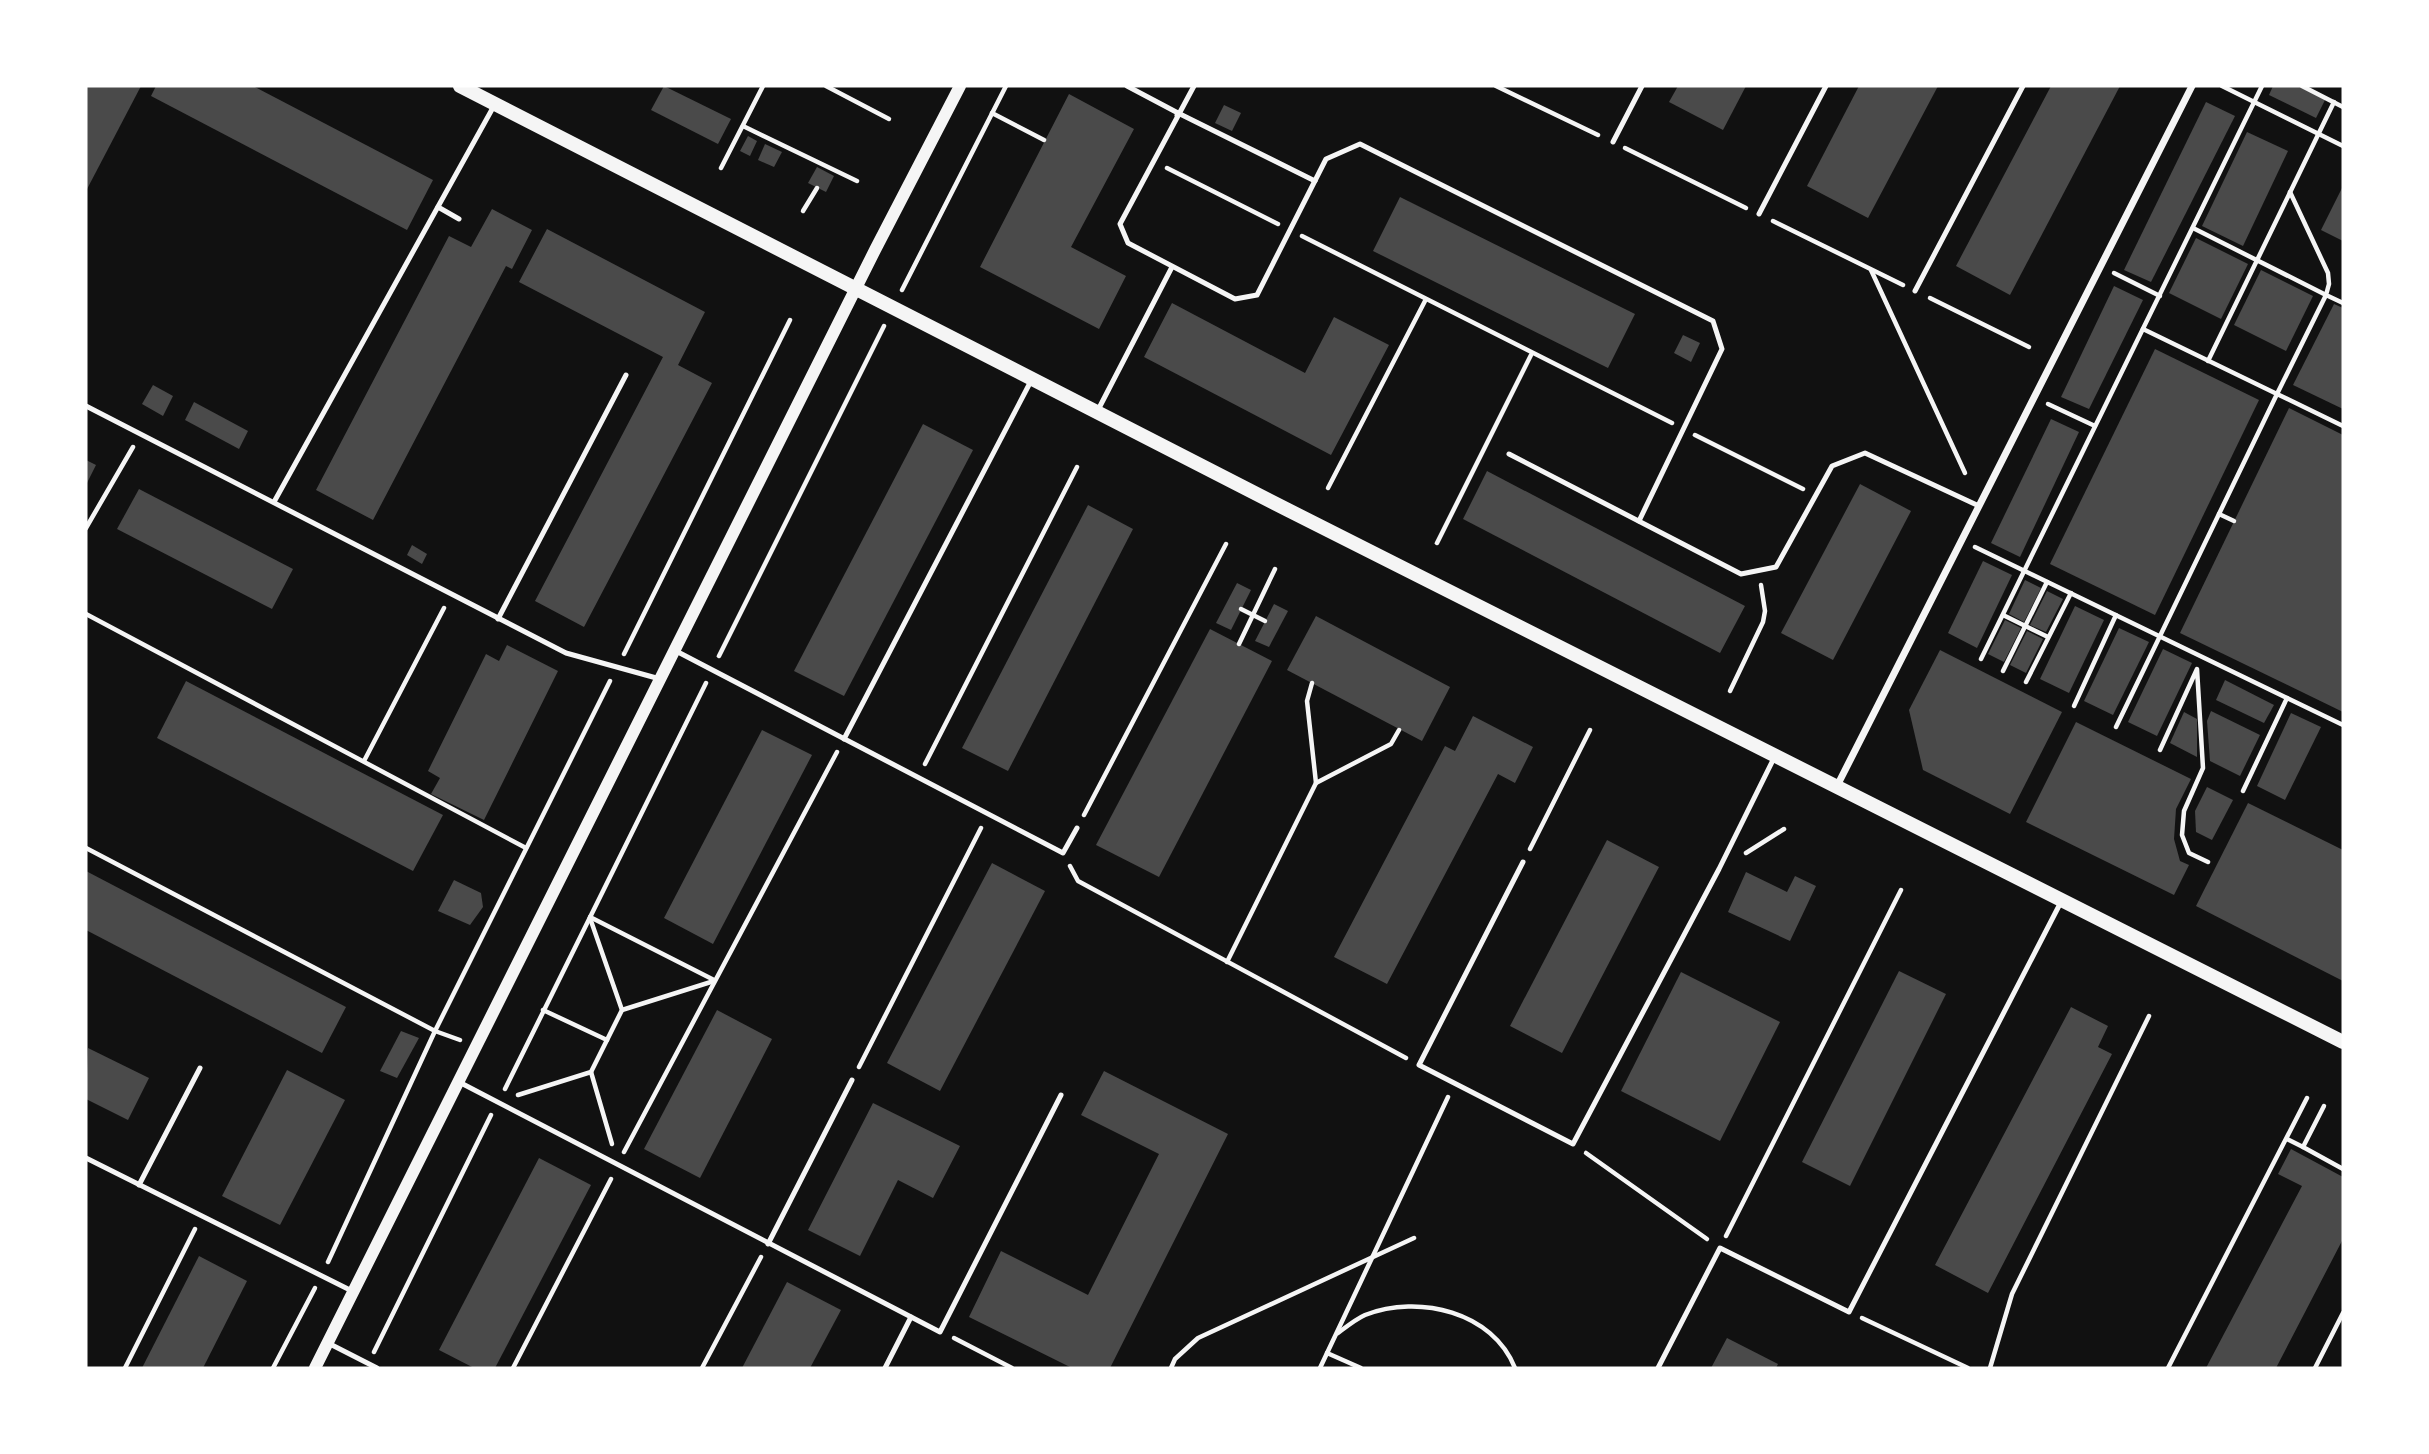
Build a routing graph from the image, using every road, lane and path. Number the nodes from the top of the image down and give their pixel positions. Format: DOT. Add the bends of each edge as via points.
graph roads {
  1 [pos="460,86"];
  2 [pos="763,86"];
  3 [pos="825,86"];
  4 [pos="960,86"];
  5 [pos="1006,86"];
  6 [pos="1127,86"];
  7 [pos="1194,86"];
  8 [pos="1642,86"];
  9 [pos="1826,86"];
  10 [pos="2023,86"];
  11 [pos="2192,86"];
  12 [pos="2222,86"];
  13 [pos="2262,86"];
  14 [pos="2302,86"];
  15 [pos="2255,102"];
  16 [pos="2334,102"];
  17 [pos="495,104"];
  18 [pos="2343,107"];
  19 [pos="1178,113"];
  20 [pos="992,114"];
  21 [pos="889,119"];
  22 [pos="743,126"];
  23 [pos="2318,133"];
  24 [pos="1044,140"];
  25 [pos="1613,142"];
  26 [pos="2343,146"];
  27 [pos="1154,162"];
  28 [pos="721,168"];
  29 [pos="857,181"];
  30 [pos="1315,181"];
  31 [pos="817,188"];
  32 [pos="2290,192"];
  33 [pos="438,207"];
  34 [pos="803,211"];
  35 [pos="1759,214"];
  36 [pos="459,219"];
  37 [pos="2193,228"];
  38 [pos="1289,230"];
  39 [pos="1302,236"];
  40 [pos="2257,260"];
  41 [pos="2099,266"];
  42 [pos="1172,267"];
  43 [pos="1871,269"];
  44 [pos="857,289"];
  45 [pos="1916,291"];
  46 [pos="2326,295"];
  47 [pos="2160,296"];
  48 [pos="1425,301"];
  49 [pos="2343,303"];
  50 [pos="893,308"];
  51 [pos="790,320"];
  52 [pos="2143,330"];
  53 [pos="1531,355"];
  54 [pos="2208,361"];
  55 [pos="626,375"];
  56 [pos="1032,378"];
  57 [pos="2277,394"];
  58 [pos="2034,397"];
  59 [pos="86,406"];
  60 [pos="1098,411"];
  61 [pos="2095,426"];
  62 [pos="2343,426"];
  63 [pos="1684,429"];
  64 [pos="141,433"];
  65 [pos="1509,454"];
  66 [pos="1077,467"];
  67 [pos="1965,473"];
  68 [pos="1328,488"];
  69 [pos="1816,495"];
  70 [pos="274,502"];
  71 [pos="1979,506"];
  72 [pos="2219,514"];
  73 [pos="1639,521"];
  74 [pos="2234,521"];
  75 [pos="86,528"];
  76 [pos="1962,540"];
  77 [pos="1437,543"];
  78 [pos="1226,544"];
  79 [pos="1275,569"];
  80 [pos="1759,570"];
  81 [pos="2025,571"];
  82 [pos="2047,582"];
  83 [pos="2071,593"];
  84 [pos="451,595"];
  85 [pos="1241,609"];
  86 [pos="86,614"];
  87 [pos="2003,615"];
  88 [pos="2116,615"];
  89 [pos="498,619"];
  90 [pos="1265,621"];
  91 [pos="2026,626"];
  92 [pos="2160,636"];
  93 [pos="2048,638"];
  94 [pos="1239,644"];
  95 [pos="676,651"];
  96 [pos="2202,657"];
  97 [pos="1981,659"];
  98 [pos="618,667"];
  99 [pos="2197,669"];
  100 [pos="712,670"];
  101 [pos="2003,671"];
  102 [pos="661,680"];
  103 [pos="2026,682"];
  104 [pos="1312,683"];
  105 [pos="1730,691"];
  106 [pos="2287,698"];
  107 [pos="2074,706"];
  108 [pos="2343,725"];
  109 [pos="2116,727"];
  110 [pos="1399,730"];
  111 [pos="1590,730"];
  112 [pos="844,739"];
  113 [pos="2160,750"];
  114 [pos="1776,755"];
  115 [pos="364,761"];
  116 [pos="918,777"];
  117 [pos="1316,783"];
  118 [pos="1837,786"];
  119 [pos="2242,791"];
  120 [pos="988,814"];
  121 [pos="1077,828"];
  122 [pos="1784,829"];
  123 [pos="86,848"];
  124 [pos="526,848"];
  125 [pos="1063,853"];
  126 [pos="1523,862"];
  127 [pos="2208,862"];
  128 [pos="1719,869"];
  129 [pos="1901,890"];
  130 [pos="2062,900"];
  131 [pos="590,917"];
  132 [pos="1227,962"];
  133 [pos="715,981"];
  134 [pos="544,1010"];
  135 [pos="622,1010"];
  136 [pos="2149,1016"];
  137 [pos="435,1031"];
  138 [pos="607,1040"];
  139 [pos="2343,1042"];
  140 [pos="477,1046"];
  141 [pos="1419,1065"];
  142 [pos="200,1069"];
  143 [pos="591,1072"];
  144 [pos="852,1080"];
  145 [pos="459,1082"];
  146 [pos="1454,1084"];
  147 [pos="1061,1095"];
  148 [pos="2307,1098"];
  149 [pos="498,1102"];
  150 [pos="2324,1106"];
  151 [pos="2287,1139"];
  152 [pos="1573,1144"];
  153 [pos="2303,1147"];
  154 [pos="86,1158"];
  155 [pos="618,1165"];
  156 [pos="2343,1169"];
  157 [pos="139,1185"];
  158 [pos="201,1216"];
  159 [pos="1414,1238"];
  160 [pos="768,1244"];
  161 [pos="1720,1248"];
  162 [pos="1371,1258"];
  163 [pos="321,1276"];
  164 [pos="354,1292"];
  165 [pos="1849,1312"];
  166 [pos="2343,1313"];
  167 [pos="911,1317"];
  168 [pos="940,1332"];
  169 [pos="1336,1334"];
  170 [pos="328,1343"];
  171 [pos="1327,1353"];
  172 [pos="368,1363"];
  173 [pos="125,1368"];
  174 [pos="274,1368"];
  175 [pos="315,1368"];
  176 [pos="377,1368"];
  177 [pos="513,1368"];
  178 [pos="702,1368"];
  179 [pos="885,1368"];
  180 [pos="1012,1368"];
  181 [pos="1171,1368"];
  182 [pos="1320,1368"];
  183 [pos="1361,1368"];
  184 [pos="1515,1368"];
  185 [pos="1658,1368"];
  186 [pos="1968,1368"];
  187 [pos="1990,1368"];
  188 [pos="2168,1368"];
  189 [pos="2315,1368"];
  1 -- 17 [label="main road"];
  2 -- 22 [label="path"];
  3 -- 21 [label="path"];
  4 -- 44 [label="street"];
  5 -- 20 [label="path"];
  6 -- 19 [label="lane"];
  7 -- 19 [label="lane"];
  8 -- 25 [label="lane"];
  9 -- 35 [label="lane"];
  10 -- 45 [label="lane"];
  11 -- 41 [label="street"];
  12 -- 15 [label="path"];
  13 -- 15 [label="path"];
  14 -- 16 [label="path"];
  15 -- 23 [label="path"];
  15 -- 37 [label="path"];
  16 -- 18 [label="path"];
  16 -- 23 [label="path"];
  17 -- 33 [label="lane"];
  17 -- 44 [label="main road"];
  19 -- 27 [label="lane"];
  19 -- 30 [label="lane"];
  20 -- 24 [label="path"];
  20 -- 50 [label="path"];
  22 -- 28 [label="path"];
  22 -- 29 [label="path"];
  23 -- 26 [label="path"];
  23 -- 32 [label="path"];
  27 -- 38 [label="path"];
  27 -- 42 [label="lane" via="1120,224 1128,243"];
  30 -- 42 [label="lane" via="1257,295 1235,299"];
  30 -- 63 [label="lane" via="1326,159 1360,144 1713,321 1722,349"];
  31 -- 34 [label="path"];
  32 -- 40 [label="path"];
  32 -- 46 [label="path" via="2328,273"];
  33 -- 36 [label="lane"];
  33 -- 70 [label="lane"];
  37 -- 40 [label="path"];
  37 -- 47 [label="path"];
  39 -- 63 [label="path"];
  40 -- 46 [label="path"];
  40 -- 54 [label="path"];
  41 -- 47 [label="path"];
  41 -- 58 [label="street"];
  42 -- 60 [label="lane"];
  43 -- 67 [label="path"];
  44 -- 50 [label="main road"];
  44 -- 95 [label="street"];
  46 -- 49 [label="path"];
  46 -- 57 [label="path"];
  47 -- 52 [label="path"];
  48 -- 68 [label="path"];
  50 -- 56 [label="main road"];
  50 -- 100 [label="path"];
  51 -- 98 [label="path"];
  52 -- 54 [label="path"];
  52 -- 61 [label="path"];
  53 -- 77 [label="path"];
  54 -- 57 [label="path"];
  55 -- 89 [label="lane"];
  56 -- 60 [label="main road"];
  56 -- 112 [label="lane"];
  57 -- 62 [label="path"];
  57 -- 72 [label="path"];
  58 -- 61 [label="path"];
  58 -- 71 [label="street"];
  59 -- 64 [label="lane"];
  60 -- 114 [label="main road"];
  61 -- 81 [label="path"];
  63 -- 69 [label="path"];
  63 -- 73 [label="lane"];
  64 -- 70 [label="lane"];
  64 -- 75 [label="path"];
  65 -- 73 [label="lane"];
  66 -- 116 [label="path"];
  69 -- 71 [label="lane" via="1832,466 1864,453"];
  69 -- 80 [label="lane" via="1776,567"];
  70 -- 84 [label="lane"];
  71 -- 76 [label="street"];
  72 -- 74 [label="path"];
  72 -- 92 [label="path"];
  73 -- 80 [label="lane" via="1741,574"];
  76 -- 81 [label="path"];
  76 -- 118 [label="street"];
  78 -- 121 [label="path"];
  79 -- 94 [label="path"];
  80 -- 105 [label="path" via="1763,622"];
  81 -- 82 [label="path"];
  81 -- 87 [label="path"];
  82 -- 83 [label="path"];
  82 -- 91 [label="path"];
  83 -- 88 [label="path"];
  83 -- 93 [label="path"];
  84 -- 89 [label="lane"];
  84 -- 115 [label="path"];
  85 -- 90 [label="path"];
  86 -- 115 [label="path"];
  87 -- 91 [label="path"];
  87 -- 97 [label="path"];
  88 -- 92 [label="path"];
  88 -- 107 [label="path"];
  89 -- 98 [label="lane" via="566,653"];
  91 -- 93 [label="path"];
  91 -- 101 [label="path"];
  92 -- 96 [label="path"];
  92 -- 109 [label="path"];
  93 -- 103 [label="path"];
  95 -- 100 [label="lane"];
  95 -- 102 [label="street"];
  96 -- 99 [label="path"];
  96 -- 106 [label="path"];
  98 -- 102 [label="lane"];
  98 -- 124 [label="path"];
  99 -- 113 [label="path"];
  99 -- 127 [label="path" via="2203,768 2184,811 2182,835 2189,853"];
  100 -- 112 [label="lane"];
  100 -- 131 [label="path"];
  102 -- 140 [label="street"];
  104 -- 117 [label="path" via="1307,701"];
  106 -- 108 [label="path"];
  106 -- 119 [label="path"];
  110 -- 117 [label="path" via="1391,744"];
  111 -- 126 [label="path"];
  112 -- 116 [label="lane"];
  112 -- 133 [label="path"];
  114 -- 118 [label="main road"];
  114 -- 128 [label="lane"];
  115 -- 124 [label="path"];
  116 -- 120 [label="lane"];
  117 -- 132 [label="path"];
  118 -- 130 [label="main road"];
  120 -- 125 [label="lane"];
  120 -- 144 [label="path"];
  121 -- 125 [label="lane"];
  122 -- 128 [label="path"];
  123 -- 137 [label="path"];
  124 -- 137 [label="path"];
  125 -- 132 [label="path" via="1077,881"];
  126 -- 141 [label="lane"];
  128 -- 152 [label="lane"];
  129 -- 161 [label="path"];
  130 -- 139 [label="main road"];
  130 -- 165 [label="lane"];
  131 -- 133 [label="path"];
  131 -- 134 [label="path"];
  131 -- 135 [label="path"];
  132 -- 141 [label="path"];
  133 -- 135 [label="path"];
  133 -- 155 [label="path"];
  134 -- 138 [label="path"];
  134 -- 149 [label="path"];
  135 -- 138 [label="path"];
  136 -- 187 [label="path" via="2011,1294"];
  137 -- 140 [label="path"];
  137 -- 163 [label="path"];
  138 -- 143 [label="path"];
  140 -- 145 [label="street"];
  141 -- 146 [label="lane"];
  142 -- 157 [label="lane"];
  143 -- 149 [label="path"];
  143 -- 155 [label="path"];
  144 -- 160 [label="lane"];
  145 -- 149 [label="lane"];
  145 -- 164 [label="street"];
  146 -- 152 [label="lane"];
  146 -- 162 [label="path"];
  147 -- 168 [label="lane"];
  148 -- 151 [label="path"];
  149 -- 155 [label="lane"];
  149 -- 172 [label="path"];
  150 -- 153 [label="path"];
  151 -- 153 [label="path"];
  151 -- 188 [label="path"];
  152 -- 161 [label="path"];
  153 -- 156 [label="path"];
  154 -- 157 [label="lane"];
  155 -- 160 [label="lane"];
  155 -- 177 [label="path"];
  157 -- 158 [label="lane"];
  158 -- 163 [label="lane"];
  158 -- 173 [label="path"];
  159 -- 162 [label="path"];
  160 -- 167 [label="lane"];
  160 -- 178 [label="path"];
  161 -- 165 [label="lane"];
  161 -- 185 [label="lane"];
  162 -- 169 [label="path"];
  162 -- 181 [label="path" via="1198,1338"];
  163 -- 164 [label="lane"];
  163 -- 174 [label="path"];
  164 -- 170 [label="street"];
  165 -- 186 [label="path"];
  166 -- 189 [label="path"];
  167 -- 168 [label="lane"];
  167 -- 179 [label="lane"];
  168 -- 180 [label="path"];
  169 -- 171 [label="path"];
  169 -- 184 [label="path" via="1364,1316 1387,1309 1432,1308 1457,1314 1499,1339"];
  170 -- 172 [label="lane"];
  170 -- 175 [label="street"];
  171 -- 182 [label="path"];
  171 -- 183 [label="path"];
  172 -- 176 [label="lane"];
}
